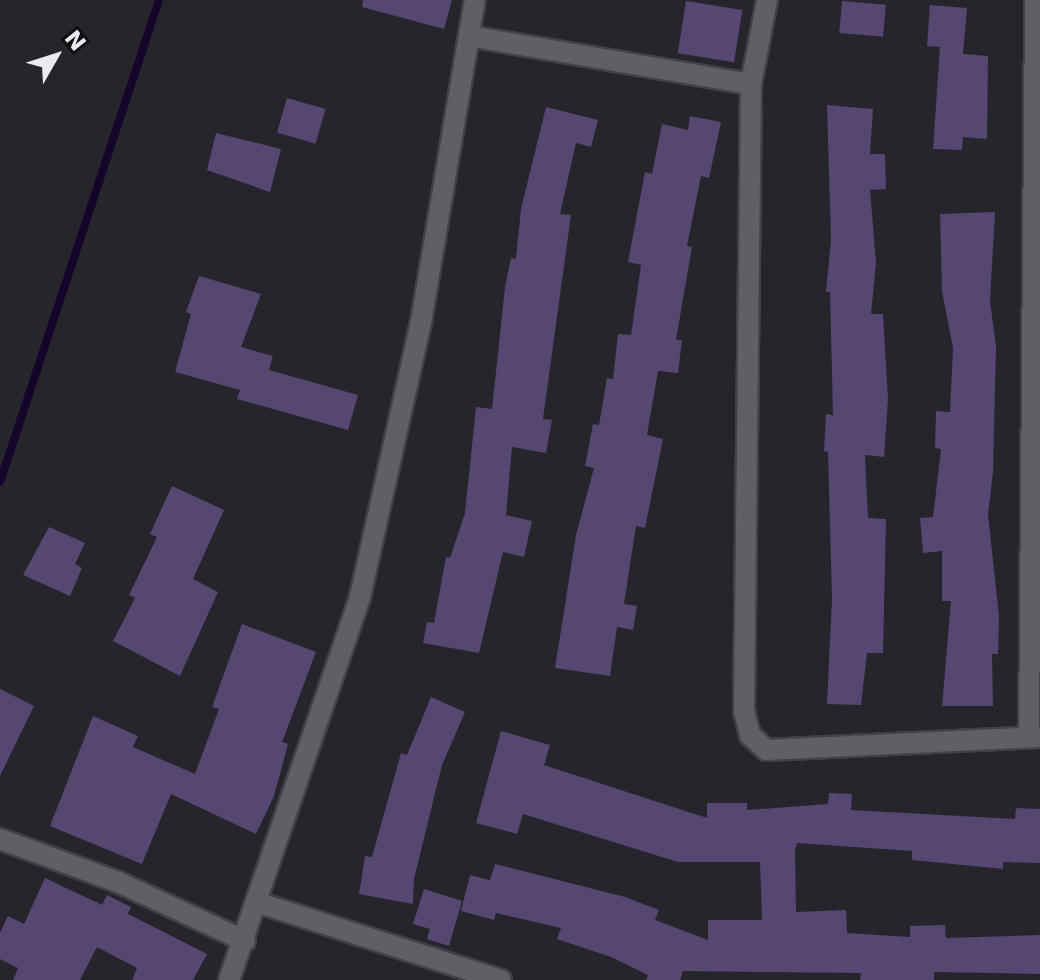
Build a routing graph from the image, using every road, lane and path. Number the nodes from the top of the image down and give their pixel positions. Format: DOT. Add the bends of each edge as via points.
graph roads {
  1 [pos="475,0"];
  2 [pos="767,0"];
  3 [pos="1035,0"];
  4 [pos="469,36"];
  5 [pos="751,84"];
  6 [pos="1034,737"];
  7 [pos="0,839"];
  8 [pos="256,902"];
  9 [pos="245,941"];
  10 [pos="229,980"];
  11 [pos="501,980"];
  1 -- 4 [label="street"];
  2 -- 5 [label="street"];
  3 -- 6 [label="street"];
  4 -- 5 [label="street"];
  4 -- 8 [label="street" via="421,322 360,597"];
  5 -- 6 [label="street" via="744,711 750,735 766,750"];
  7 -- 9 [label="street" via="118,882"];
  8 -- 9 [label="street"];
  8 -- 11 [label="street"];
  9 -- 10 [label="street"];
}
